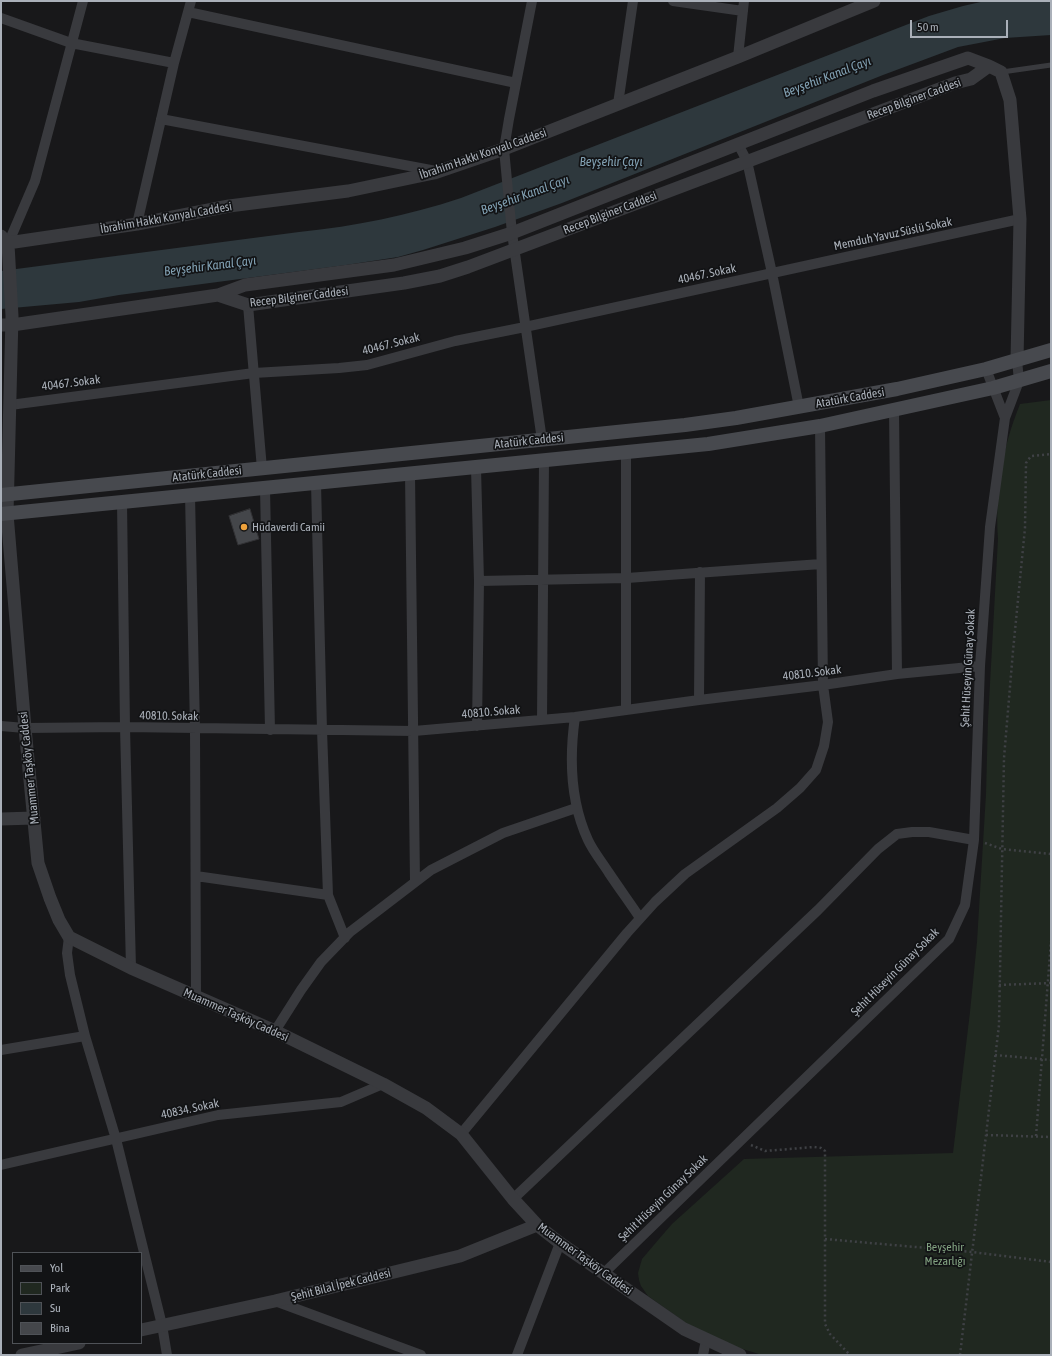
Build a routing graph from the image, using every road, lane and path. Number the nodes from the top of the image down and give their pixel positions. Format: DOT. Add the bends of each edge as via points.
graph roads {
  1 [pos="83,1"];
  2 [pos="191,1"];
  3 [pos="532,1"];
  4 [pos="632,1"];
  5 [pos="673,1"];
  6 [pos="874,1"];
  7 [pos="744,6"];
  8 [pos="188,12"];
  9 [pos="1,18"];
  10 [pos="71,43"];
  11 [pos="738,57"];
  12 [pos="174,63"];
  13 [pos="1051,65"];
  14 [pos="995,69"];
  15 [pos="516,83"];
  16 [pos="618,104"];
  17 [pos="161,119"];
  18 [pos="738,144"];
  19 [pos="504,149"];
  20 [pos="748,161"];
  21 [pos="439,172"];
  22 [pos="1020,219"];
  23 [pos="137,224"];
  24 [pos="512,233"];
  25 [pos="3,241"];
  26 [pos="514,250"];
  27 [pos="772,273"];
  28 [pos="218,295"];
  29 [pos="248,305"];
  30 [pos="8,322"];
  31 [pos="525,327"];
  32 [pos="1051,350"];
  33 [pos="1017,360"];
  34 [pos="986,369"];
  35 [pos="1051,371"];
  36 [pos="254,373"];
  37 [pos="1018,381"];
  38 [pos="993,388"];
  39 [pos="8,405"];
  40 [pos="799,407"];
  41 [pos="894,410"];
  42 [pos="1005,418"];
  43 [pos="820,426"];
  44 [pos="542,440"];
  45 [pos="626,453"];
  46 [pos="1051,454"];
  47 [pos="544,461"];
  48 [pos="476,468"];
  49 [pos="262,469"];
  50 [pos="410,474"];
  51 [pos="316,483"];
  52 [pos="265,488"];
  53 [pos="4,495"];
  54 [pos="190,495"];
  55 [pos="122,502"];
  56 [pos="4,514"];
  57 [pos="821,564"];
  58 [pos="700,572"];
  59 [pos="627,578"];
  60 [pos="543,579"];
  61 [pos="478,581"];
  62 [pos="980,666"];
  63 [pos="897,674"];
  64 [pos="823,685"];
  65 [pos="699,700"];
  66 [pos="626,710"];
  67 [pos="575,718"];
  68 [pos="542,720"];
  69 [pos="1,726"];
  70 [pos="477,726"];
  71 [pos="25,728"];
  72 [pos="125,728"];
  73 [pos="195,729"];
  74 [pos="270,730"];
  75 [pos="322,730"];
  76 [pos="414,731"];
  77 [pos="576,808"];
  78 [pos="1,818"];
  79 [pos="34,818"];
  80 [pos="974,840"];
  81 [pos="1002,849"];
  82 [pos="1051,854"];
  83 [pos="196,876"];
  84 [pos="416,882"];
  85 [pos="328,895"];
  86 [pos="640,918"];
  87 [pos="69,937"];
  88 [pos="345,938"];
  89 [pos="1051,941"];
  90 [pos="131,968"];
  91 [pos="1049,983"];
  92 [pos="1000,985"];
  93 [pos="196,997"];
  94 [pos="275,1031"];
  95 [pos="85,1036"];
  96 [pos="1,1050"];
  97 [pos="996,1055"];
  98 [pos="1042,1059"];
  99 [pos="1051,1060"];
  100 [pos="383,1084"];
  101 [pos="461,1134"];
  102 [pos="986,1135"];
  103 [pos="1036,1136"];
  104 [pos="1051,1137"];
  105 [pos="116,1139"];
  106 [pos="742,1139"];
  107 [pos="1,1165"];
  108 [pos="513,1199"];
  109 [pos="537,1225"];
  110 [pos="825,1239"];
  111 [pos="560,1243"];
  112 [pos="972,1252"];
  113 [pos="1051,1262"];
  114 [pos="603,1274"];
  115 [pos="275,1301"];
  116 [pos="162,1325"];
  117 [pos="142,1330"];
  118 [pos="706,1340"];
  119 [pos="77,1344"];
  120 [pos="65,1351"];
  121 [pos="414,1354"];
  122 [pos="22,1355"];
  123 [pos="167,1355"];
  124 [pos="517,1355"];
  125 [pos="703,1355"];
  126 [pos="740,1355"];
  127 [pos="850,1355"];
  128 [pos="960,1355"];
  1 -- 10 [label="street"];
  2 -- 8 [label="street"];
  3 -- 15 [label="street"];
  4 -- 16 [label="street"];
  5 -- 7 [label="street"];
  6 -- 11 [label="street, İbrahim Hakkı Konyalı Caddesi"];
  7 -- 11 [label="street"];
  8 -- 12 [label="street"];
  8 -- 15 [label="street"];
  9 -- 10 [label="street"];
  10 -- 12 [label="street"];
  10 -- 25 [label="street" via="35,181"];
  11 -- 16 [label="street, İbrahim Hakkı Konyalı Caddesi"];
  12 -- 17 [label="street"];
  13 -- 14 [label="lane"];
  14 -- 18 [label="street, Recep Bilginer Caddesi" via="968,58 873,91"];
  14 -- 20 [label="street, Recep Bilginer Caddesi"];
  14 -- 22 [label="street" via="1010,100"];
  15 -- 19 [label="street"];
  16 -- 19 [label="street, İbrahim Hakkı Konyalı Caddesi"];
  17 -- 21 [label="street"];
  17 -- 23 [label="street"];
  18 -- 20 [label="street"];
  18 -- 24 [label="street, Recep Bilginer Caddesi"];
  19 -- 21 [label="street, İbrahim Hakkı Konyalı Caddesi"];
  19 -- 24 [label="street"];
  20 -- 26 [label="street, Recep Bilginer Caddesi"];
  20 -- 27 [label="street"];
  21 -- 23 [label="street, İbrahim Hakkı Konyalı Caddesi" via="348,190 229,206"];
  22 -- 27 [label="street, Memduh Yavuz Süslü Sokak"];
  22 -- 33 [label="street"];
  23 -- 25 [label="street, İbrahim Hakkı Konyalı Caddesi"];
  24 -- 26 [label="street"];
  24 -- 28 [label="street, Recep Bilginer Caddesi" via="394,265 245,285"];
  25 -- 30 [label="street, Muammer Taşköy Caddesi"];
  26 -- 29 [label="street, Recep Bilginer Caddesi" via="440,276"];
  26 -- 31 [label="street"];
  27 -- 31 [label="street, 40467. Sokak"];
  27 -- 40 [label="street"];
  28 -- 29 [label="street, Recep Bilginer Caddesi"];
  28 -- 30 [label="street, Recep Bilginer Caddesi"];
  29 -- 36 [label="street"];
  30 -- 39 [label="street, Muammer Taşköy Caddesi"];
  31 -- 36 [label="street, 40467. Sokak" via="455,341 367,365"];
  31 -- 44 [label="street"];
  32 -- 33 [label="main road, Atatürk Caddesi"];
  33 -- 34 [label="main road, Atatürk Caddesi"];
  33 -- 37 [label="street"];
  34 -- 38 [label="street"];
  34 -- 40 [label="main road, Atatürk Caddesi"];
  35 -- 37 [label="main road, Atatürk Caddesi"];
  36 -- 39 [label="street, 40467. Sokak"];
  36 -- 49 [label="street"];
  37 -- 38 [label="main road, Atatürk Caddesi"];
  37 -- 42 [label="street, Şehit Hüseyin Günay Sokak"];
  38 -- 41 [label="main road, Atatürk Caddesi"];
  38 -- 42 [label="street"];
  39 -- 53 [label="street, Muammer Taşköy Caddesi"];
  40 -- 44 [label="main road, Atatürk Caddesi" via="685,425"];
  41 -- 43 [label="main road, Atatürk Caddesi"];
  41 -- 63 [label="street"];
  42 -- 62 [label="street, Şehit Hüseyin Günay Sokak" via="990,527"];
  43 -- 45 [label="main road, Atatürk Caddesi" via="715,443"];
  43 -- 57 [label="street"];
  44 -- 49 [label="main road, Atatürk Caddesi"];
  45 -- 47 [label="main road, Atatürk Caddesi"];
  45 -- 59 [label="street"];
  46 -- 81 [label="path" via="1031,456 1026,463 1025,528 1004,758"];
  47 -- 48 [label="main road, Atatürk Caddesi"];
  47 -- 60 [label="street"];
  48 -- 50 [label="main road, Atatürk Caddesi"];
  48 -- 61 [label="street"];
  49 -- 53 [label="main road, Atatürk Caddesi"];
  50 -- 51 [label="main road, Atatürk Caddesi"];
  50 -- 76 [label="street"];
  51 -- 52 [label="main road, Atatürk Caddesi"];
  51 -- 75 [label="street"];
  52 -- 54 [label="main road, Atatürk Caddesi"];
  52 -- 74 [label="street"];
  53 -- 56 [label="street, Muammer Taşköy Caddesi"];
  54 -- 55 [label="main road, Atatürk Caddesi"];
  54 -- 73 [label="street"];
  55 -- 56 [label="main road, Atatürk Caddesi"];
  55 -- 72 [label="street"];
  56 -- 71 [label="street, Muammer Taşköy Caddesi"];
  57 -- 58 [label="street"];
  57 -- 64 [label="street"];
  58 -- 59 [label="street"];
  58 -- 65 [label="street"];
  59 -- 60 [label="street"];
  59 -- 66 [label="street"];
  60 -- 61 [label="street"];
  60 -- 68 [label="street"];
  61 -- 70 [label="street"];
  62 -- 63 [label="street, 40810. Sokak"];
  62 -- 80 [label="street, Şehit Hüseyin Günay Sokak"];
  63 -- 64 [label="street, 40810. Sokak"];
  64 -- 65 [label="street, 40810. Sokak"];
  64 -- 86 [label="street" via="828,722 816,770 800,788 776,808 685,874"];
  65 -- 66 [label="street, 40810. Sokak"];
  66 -- 67 [label="street, 40810. Sokak"];
  67 -- 68 [label="street, 40810. Sokak"];
  67 -- 77 [label="street" via="571,743 571,770"];
  68 -- 70 [label="street, 40810. Sokak"];
  69 -- 71 [label="street, 40810. Sokak"];
  70 -- 76 [label="street, 40810. Sokak"];
  71 -- 72 [label="street, 40810. Sokak"];
  71 -- 79 [label="street, Muammer Taşköy Caddesi"];
  72 -- 73 [label="street, 40810. Sokak"];
  72 -- 90 [label="street"];
  73 -- 74 [label="street, 40810. Sokak"];
  73 -- 83 [label="street"];
  74 -- 75 [label="street, 40810. Sokak"];
  75 -- 76 [label="street, 40810. Sokak"];
  75 -- 85 [label="street"];
  76 -- 84 [label="street"];
  77 -- 84 [label="street" via="503,832 431,870"];
  77 -- 86 [label="street" via="588,840"];
  78 -- 79 [label="street"];
  79 -- 87 [label="street, Muammer Taşköy Caddesi" via="38,863 58,920"];
  80 -- 81 [label="path"];
  80 -- 106 [label="street, Şehit Hüseyin Günay Sokak" via="965,905 949,939"];
  80 -- 108 [label="street" via="929,832 897,834 878,849 807,920"];
  81 -- 82 [label="path"];
  81 -- 92 [label="path"];
  83 -- 85 [label="street"];
  83 -- 93 [label="street"];
  84 -- 88 [label="street"];
  85 -- 88 [label="street"];
  86 -- 101 [label="street"];
  87 -- 90 [label="street, Muammer Taşköy Caddesi"];
  87 -- 95 [label="street" via="67,953 70,975"];
  88 -- 94 [label="street" via="321,962"];
  89 -- 91 [label="path"];
  90 -- 93 [label="street, Muammer Taşköy Caddesi"];
  91 -- 92 [label="path"];
  91 -- 98 [label="path"];
  92 -- 97 [label="path"];
  93 -- 94 [label="street, Muammer Taşköy Caddesi"];
  94 -- 100 [label="street, Muammer Taşköy Caddesi"];
  95 -- 96 [label="street"];
  95 -- 105 [label="street"];
  97 -- 98 [label="path"];
  97 -- 102 [label="path"];
  98 -- 99 [label="path"];
  98 -- 103 [label="path"];
  100 -- 101 [label="street, Muammer Taşköy Caddesi" via="426,1108"];
  100 -- 105 [label="street, 40834. Sokak" via="341,1102 218,1115"];
  101 -- 108 [label="street, Muammer Taşköy Caddesi"];
  102 -- 103 [label="path"];
  102 -- 112 [label="path"];
  103 -- 104 [label="path"];
  105 -- 107 [label="street, 40834. Sokak"];
  105 -- 116 [label="street"];
  106 -- 110 [label="path" via="748,1145 765,1151 814,1147 825,1152"];
  106 -- 114 [label="street, Şehit Hüseyin Günay Sokak"];
  108 -- 109 [label="street, Muammer Taşköy Caddesi"];
  109 -- 111 [label="street, Muammer Taşköy Caddesi"];
  109 -- 115 [label="street, Şehit Bilal İpek Caddesi" via="460,1256"];
  110 -- 112 [label="path"];
  110 -- 127 [label="path" via="825,1324 830,1334"];
  111 -- 114 [label="street, Muammer Taşköy Caddesi"];
  111 -- 124 [label="street"];
  112 -- 113 [label="path"];
  112 -- 128 [label="path"];
  114 -- 118 [label="street, Muammer Taşköy Caddesi" via="684,1329"];
  115 -- 116 [label="street, Şehit Bilal İpek Caddesi"];
  115 -- 121 [label="street"];
  116 -- 117 [label="street, Şehit Bilal İpek Caddesi"];
  116 -- 123 [label="street"];
  118 -- 125 [label="street"];
  118 -- 126 [label="street, Muammer Taşköy Caddesi"];
  119 -- 120 [label="street"];
  120 -- 122 [label="street"];
}
